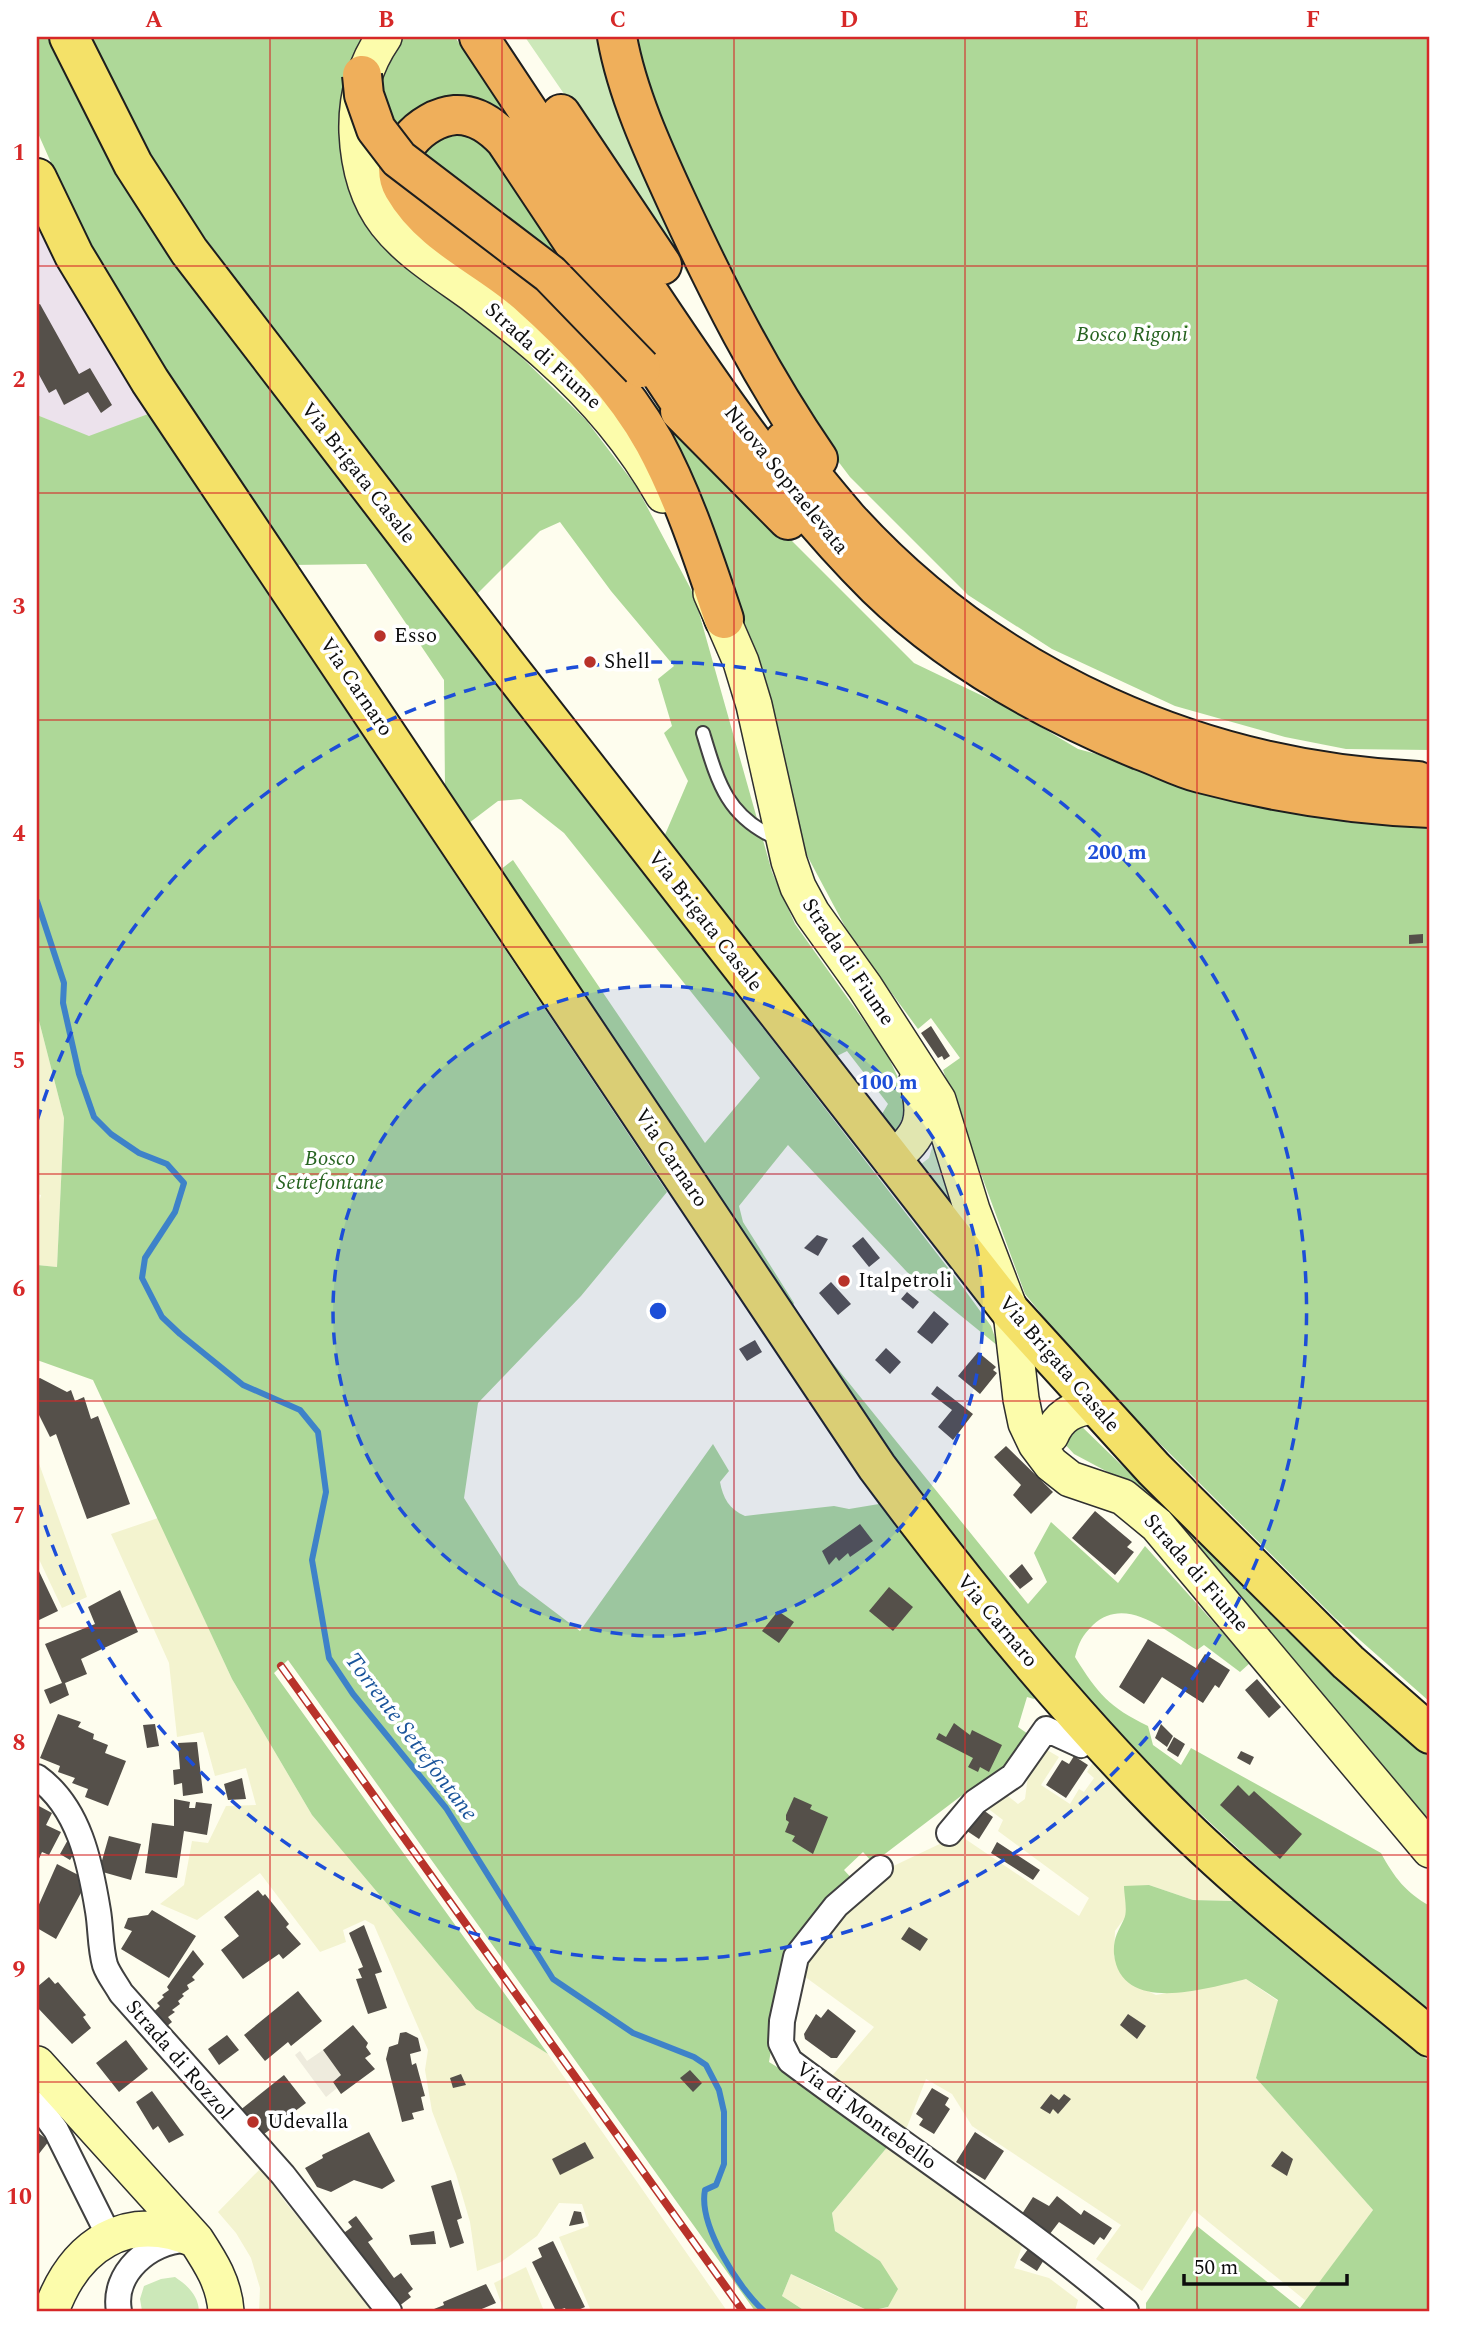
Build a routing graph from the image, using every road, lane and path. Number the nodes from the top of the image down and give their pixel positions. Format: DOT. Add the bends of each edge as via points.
graph roads {
  1 [pos="69,37"];
  2 [pos="384,37"];
  3 [pos="479,37"];
  4 [pos="509,37"];
  5 [pos="616,42"];
  6 [pos="362,75"];
  7 [pos="37,178"];
  8 [pos="697,428"];
  9 [pos="724,619"];
  10 [pos="983,654"];
  11 [pos="703,733"];
  12 [pos="1430,781"];
  13 [pos="1430,808"];
  14 [pos="784,842"];
  15 [pos="909,1054"];
  16 [pos="891,1160"];
  17 [pos="1011,1311"];
  18 [pos="1094,1406"];
  19 [pos="1051,1435"];
  20 [pos="1123,1497"];
  21 [pos="1096,1734"];
  22 [pos="1430,1734"];
  23 [pos="37,1777"];
  24 [pos="949,1833"];
  25 [pos="1430,1850"];
  26 [pos="880,1868"];
  27 [pos="1430,2037"];
  28 [pos="37,2064"];
  29 [pos="37,2104"];
  30 [pos="196,2240"];
  31 [pos="98,2243"];
  32 [pos="51,2311"];
  33 [pos="119,2311"];
  34 [pos="226,2311"];
  35 [pos="389,2311"];
  36 [pos="1126,2311"];
  1 -- 16 [label="main road, Via Brigata Casale" via="133,164 189,251"];
  2 -- 6 [label="main road, Strada di Fiume"];
  3 -- 10 [label="highway, Nuova Sopraelevata" via="704,375 816,524 879,589"];
  4 -- 10 [label="highway, Nuova Sopraelevata" via="776,432 849,520"];
  5 -- 10 [label="highway" via="663,170 744,342 779,402 862,514"];
  6 -- 8 [label="highway, bridge" via="376,129 399,159 550,274"];
  6 -- 9 [label="main road, Strada di Fiume, bridge" via="358,153 364,179 385,224 405,246 526,337 587,392 641,457"];
  7 -- 21 [label="main road, Via Carnaro" via="74,255 150,381 877,1467 951,1567"];
  8 -- 9 [label="highway" via="505,139 475,118 456,115 423,127 398,159 396,172 402,187 430,223 525,292 576,341 620,393 659,454"];
  8 -- 10 [label="highway" via="813,546 874,598"];
  9 -- 14 [label="main road, Strada di Fiume" via="754,705"];
  10 -- 12 [label="highway, Nuova Sopraelevata" via="1039,673 1146,725 1200,744 1338,774"];
  10 -- 13 [label="highway, Nuova Sopraelevata" via="1083,726 1197,772 1331,801"];
  11 -- 14 [label="lane" via="729,802 752,826"];
  14 -- 15 [label="main road, Strada di Fiume" via="812,913"];
  15 -- 16 [label="main road" via="923,1101 922,1122 915,1138"];
  15 -- 17 [label="main road, Strada di Fiume" via="938,1100 972,1210"];
  16 -- 17 [label="main road, Via Brigata Casale"];
  17 -- 18 [label="main road, Via Brigata Casale"];
  17 -- 19 [label="main road"];
  17 -- 20 [label="main road, Strada di Fiume" via="1021,1399 1036,1444 1070,1479"];
  18 -- 19 [label="main road" via="1064,1416"];
  18 -- 22 [label="main road, Via Brigata Casale" via="1348,1662"];
  19 -- 20 [label="main road" via="1070,1461"];
  20 -- 25 [label="main road, Strada di Fiume" via="1157,1525"];
  21 -- 24 [label="street" via="1081,1745 1046,1729 1013,1776 969,1807"];
  21 -- 27 [label="main road, Via Carnaro" via="1218,1858"];
  23 -- 35 [label="street, Strada di Rozzol" via="66,1804 77,1827 96,1901 106,1967 121,1993 283,2175"];
  26 -- 36 [label="street, Via di Montebello" via="829,1914 796,1957 782,2021 785,2052 790,2061 880,2128 1062,2256"];
  28 -- 30 [label="main road"];
  29 -- 31 [label="street" via="57,2130 79,2175"];
  30 -- 31 [label="main road" via="160,2229"];
  30 -- 33 [label="street" via="156,2245 137,2259 117,2302"];
  30 -- 34 [label="main road" via="225,2294"];
  31 -- 32 [label="main road" via="61,2284"];
}
